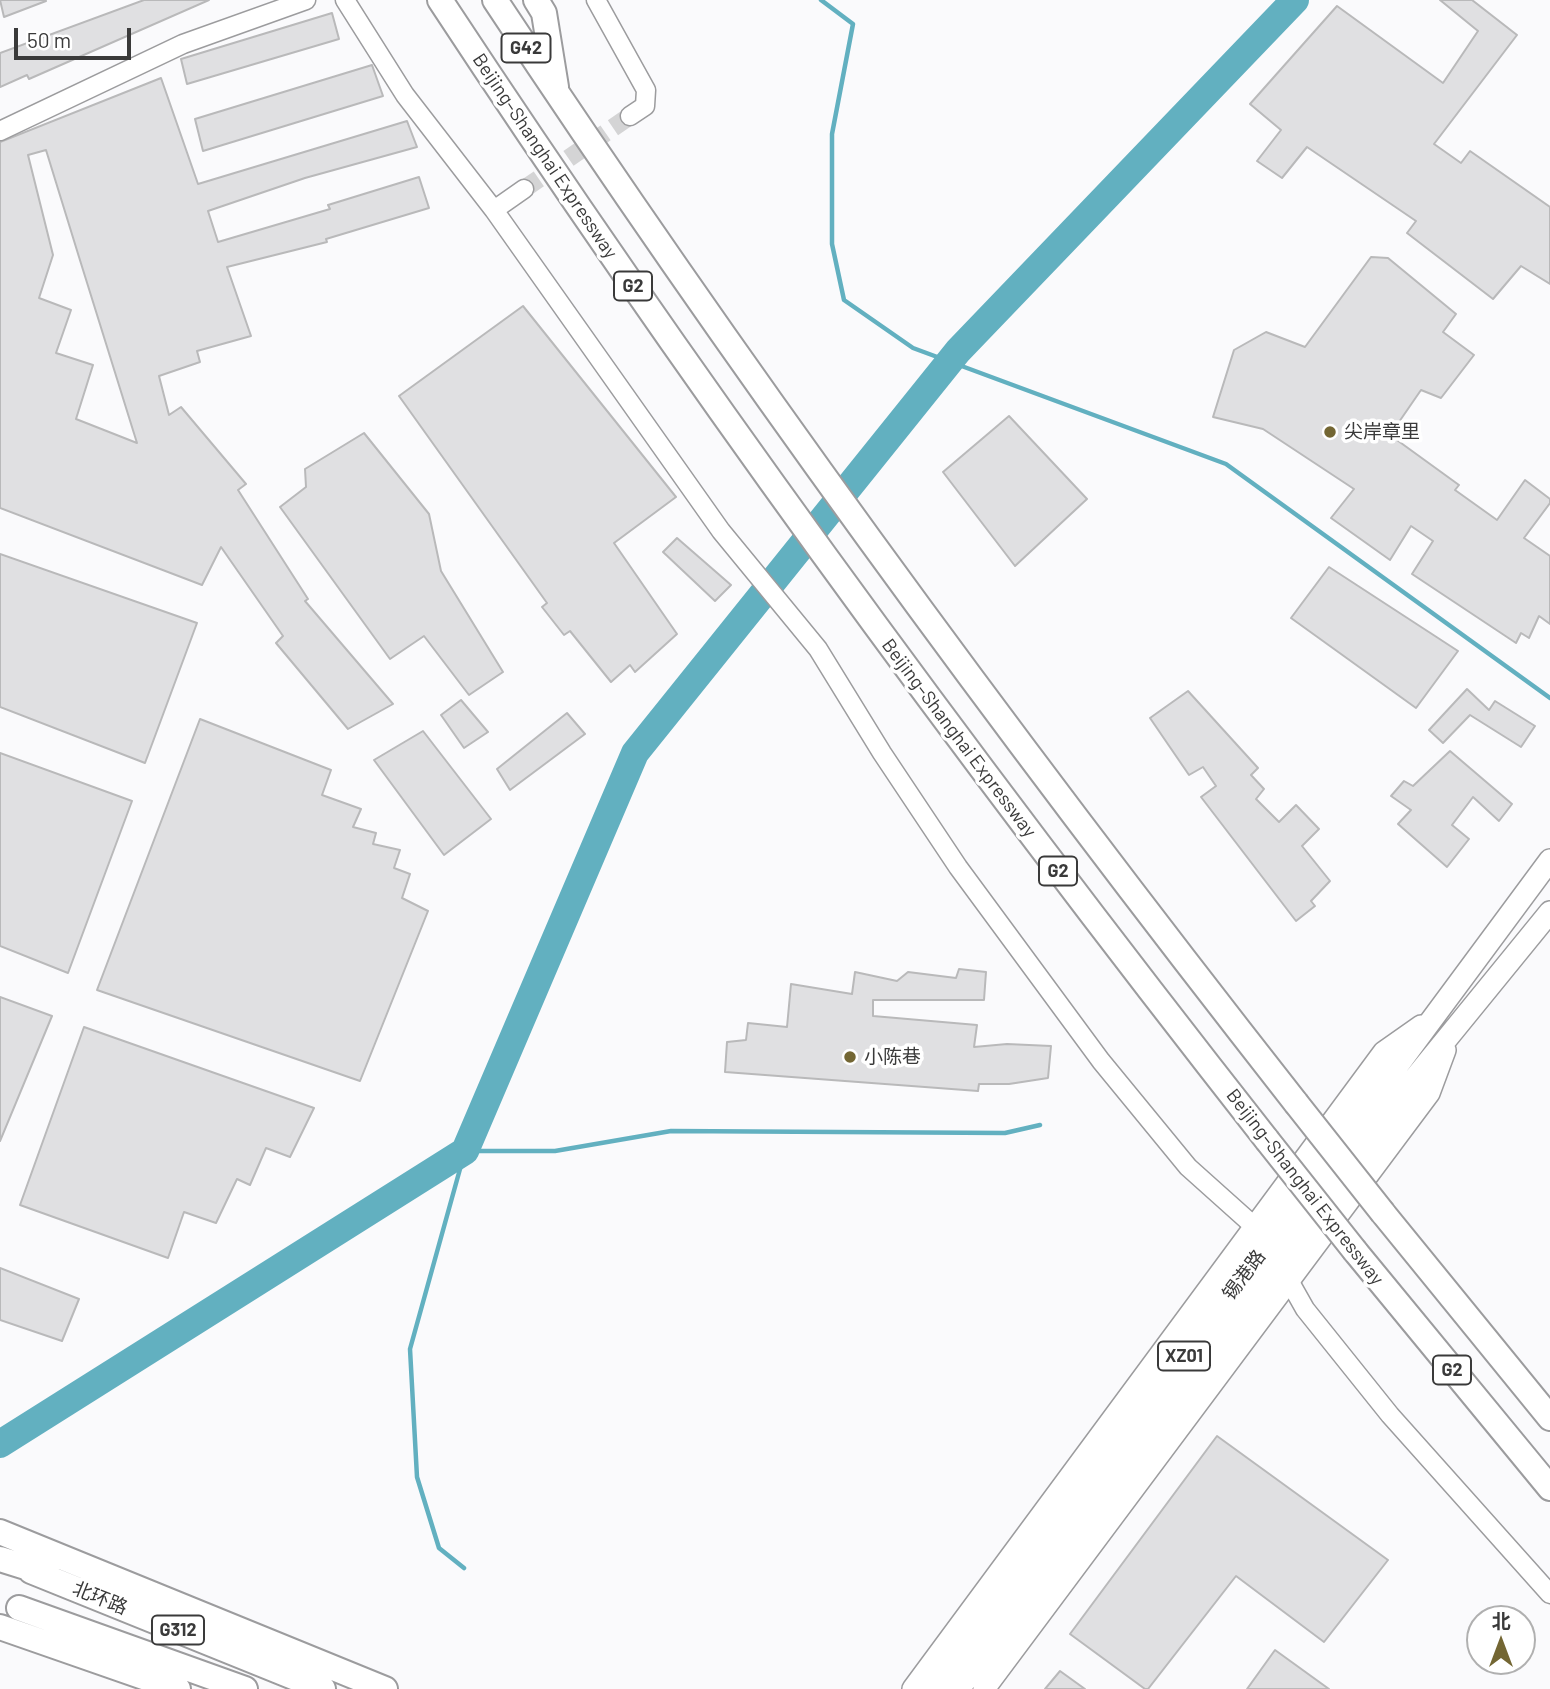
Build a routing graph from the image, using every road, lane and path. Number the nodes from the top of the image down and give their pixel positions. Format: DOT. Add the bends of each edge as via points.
graph roads {
  1 [pos="306,0"];
  2 [pos="345,0"];
  3 [pos="424,0"];
  4 [pos="495,0"];
  5 [pos="536,0"];
  6 [pos="596,0"];
  7 [pos="446,9"];
  8 [pos="557,95"];
  9 [pos="630,116"];
  10 [pos="0,131"];
  11 [pos="524,189"];
  12 [pos="494,210"];
  13 [pos="1550,860"];
  14 [pos="1550,912"];
  15 [pos="1429,1021"];
  16 [pos="1450,1038"];
  17 [pos="1255,1227"];
  18 [pos="1273,1252"];
  19 [pos="1288,1282"];
  20 [pos="1550,1418"];
  21 [pos="1550,1488"];
  22 [pos="0,1532"];
  23 [pos="0,1559"];
  24 [pos="32,1571"];
  25 [pos="1550,1594"];
  26 [pos="165,1601"];
  27 [pos="10,1604"];
  28 [pos="0,1627"];
  29 [pos="143,1676"];
  30 [pos="178,1689"];
  31 [pos="245,1689"];
  32 [pos="323,1689"];
  33 [pos="385,1689"];
  34 [pos="913,1689"];
  35 [pos="936,1689"];
  36 [pos="959,1689"];
  37 [pos="984,1689"];
  1 -- 10 [label="street" via="183,44"];
  2 -- 12 [label="street" via="405,94"];
  3 -- 7 [label="highway, Beijing–Shanghai Expressway / G2"];
  4 -- 8 [label="highway, G42"];
  5 -- 8 [label="highway, G2" via="544,13"];
  6 -- 9 [label="street" via="646,90 645,106"];
  7 -- 21 [label="highway, Beijing–Shanghai Expressway / G2, bridge" via="854,598 1122,956"];
  8 -- 20 [label="highway, G2, bridge" via="802,448 1034,765 1296,1103"];
  11 -- 12 [label="street"];
  12 -- 17 [label="street" via="721,531 818,649 958,867 1101,1061 1188,1167"];
  13 -- 15 [label="main road, 锡港路 / XZ01"];
  14 -- 16 [label="main road, 锡港路 / XZ01"];
  15 -- 17 [label="main road" via="1384,1052"];
  15 -- 18 [label="main road, 锡港路 / XZ01"];
  16 -- 18 [label="main road, 锡港路 / XZ01"];
  16 -- 19 [label="main road" via="1429,1093"];
  17 -- 18 [label="street"];
  17 -- 34 [label="main road"];
  18 -- 19 [label="street"];
  18 -- 35 [label="main road, 锡港路 / XZ01"];
  18 -- 36 [label="main road, 锡港路 / XZ01"];
  19 -- 25 [label="street" via="1390,1415"];
  19 -- 37 [label="main road"];
  22 -- 26 [label="highway"];
  23 -- 24 [label="highway, G312"];
  24 -- 26 [label="highway"];
  24 -- 32 [label="highway, 北环路 / G312"];
  26 -- 33 [label="highway"];
  27 -- 29 [label="highway"];
  27 -- 31 [label="highway, 北环路 / G312"];
  28 -- 29 [label="highway"];
  29 -- 30 [label="highway"];
}
